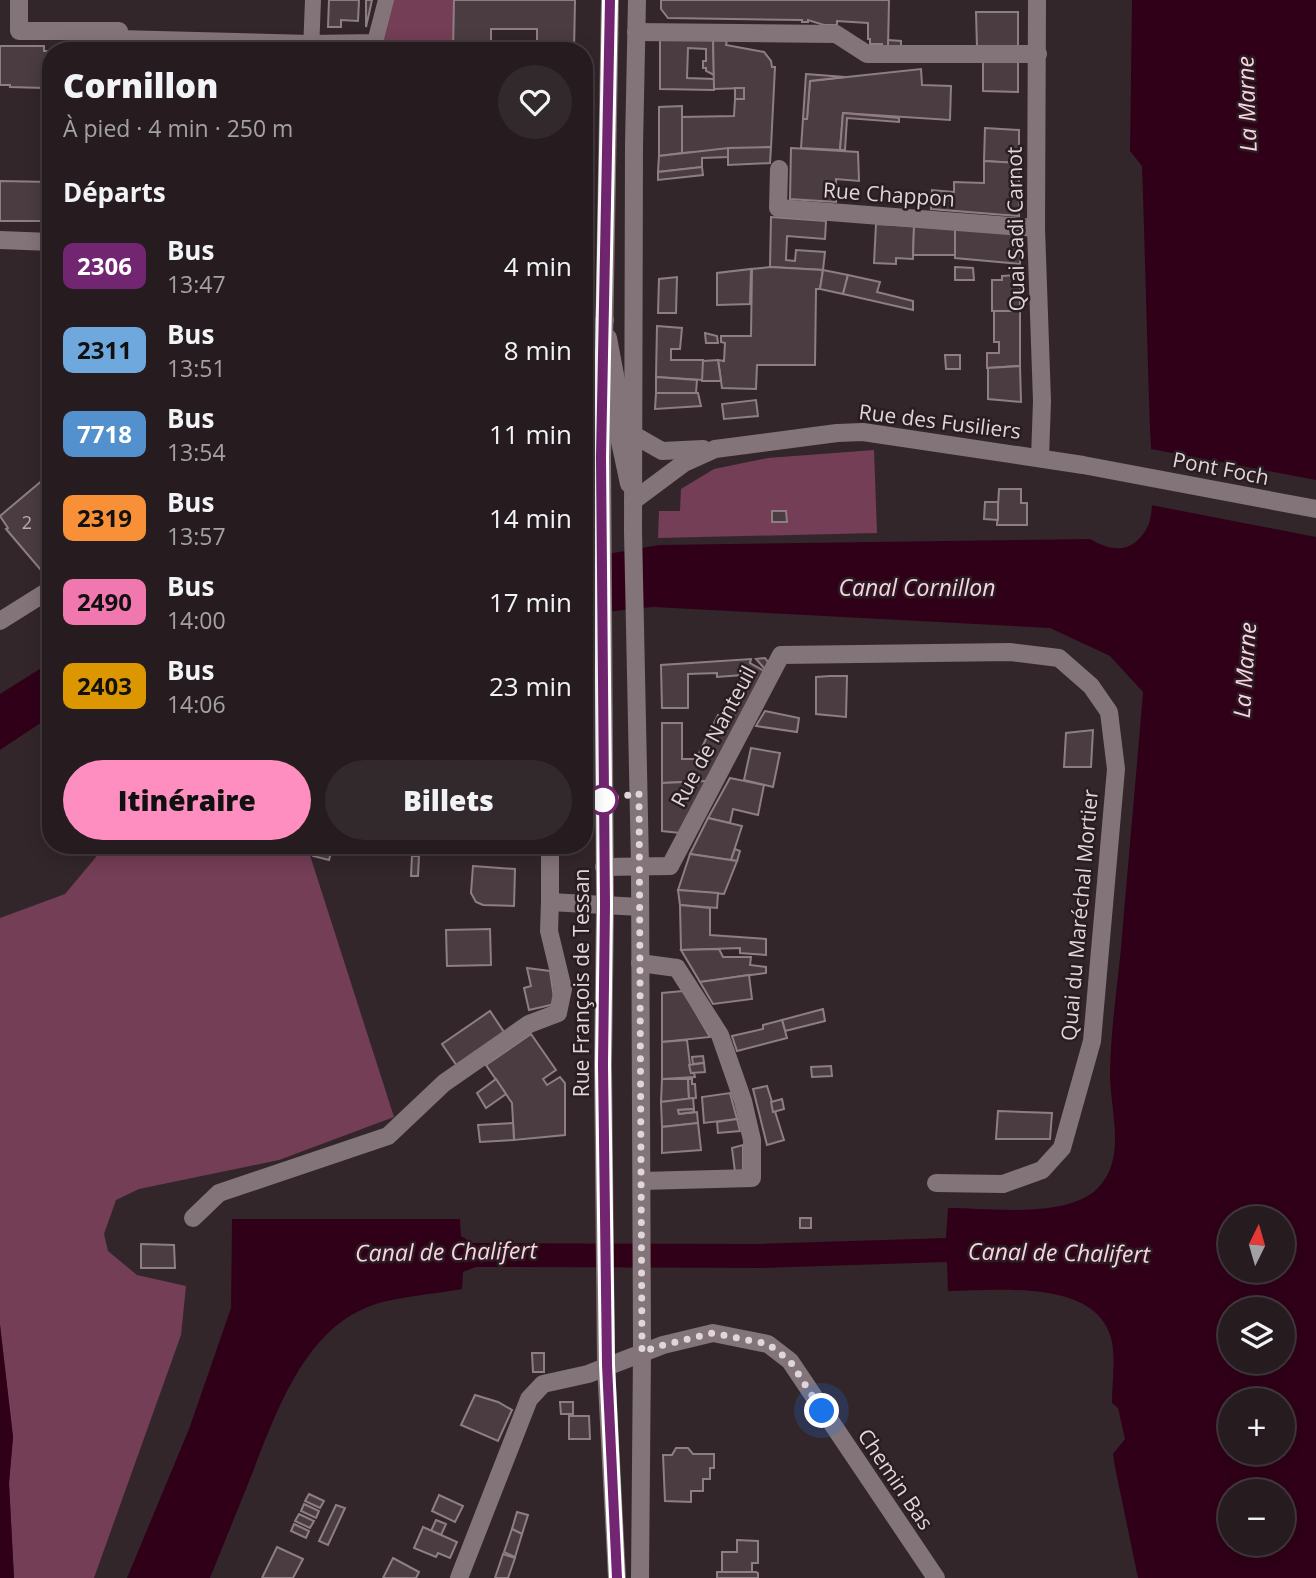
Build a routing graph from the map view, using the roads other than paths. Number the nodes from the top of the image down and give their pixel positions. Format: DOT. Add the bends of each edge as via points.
graph roads {
  1 [pos="19,0"];
  2 [pos="313,0"];
  3 [pos="386,0"];
  4 [pos="610,0"];
  5 [pos="636,0"];
  6 [pos="1037,0"];
  7 [pos="636,32"];
  8 [pos="119,42"];
  9 [pos="311,42"];
  10 [pos="375,42"];
  11 [pos="1038,54"];
  12 [pos="779,169"];
  13 [pos="1036,228"];
  14 [pos="0,240"];
  15 [pos="42,242"];
  16 [pos="605,320"];
  17 [pos="593,334"];
  18 [pos="593,398"];
  19 [pos="604,406"];
  20 [pos="634,435"];
  21 [pos="715,449"];
  22 [pos="1040,457"];
  23 [pos="1117,471"];
  24 [pos="633,501"];
  25 [pos="1316,509"];
  26 [pos="42,595"];
  27 [pos="0,621"];
  28 [pos="1010,652"];
  29 [pos="550,854"];
  30 [pos="640,866"];
  31 [pos="604,867"];
  32 [pos="550,902"];
  33 [pos="605,905"];
  34 [pos="640,907"];
  35 [pos="640,964"];
  36 [pos="642,1181"];
  37 [pos="936,1183"];
  38 [pos="193,1218"];
  39 [pos="642,1352"];
  40 [pos="607,1365"];
  41 [pos="459,1578"];
  42 [pos="617,1578"];
  43 [pos="640,1578"];
  44 [pos="936,1578"];
  1 -- 8 [label="street" via="19,31 119,31"];
  2 -- 9 [label="street"];
  3 -- 10 [label="street"];
  4 -- 16 [label="street"];
  5 -- 7 [label="street"];
  6 -- 11 [label="street, Quai Sadi Carnot"];
  7 -- 11 [label="street" via="836,34 867,54"];
  7 -- 20 [label="street"];
  11 -- 13 [label="street, Quai Sadi Carnot"];
  12 -- 13 [label="street, Rue Chappon" via="778,208"];
  13 -- 22 [label="street, Quai Sadi Carnot"];
  14 -- 15 [label="street"];
  16 -- 17 [label="street"];
  16 -- 19 [label="street, Rue François de Tessan"];
  16 -- 20 [label="street" via="622,412"];
  18 -- 19 [label="street"];
  19 -- 24 [label="street" via="619,437"];
  19 -- 31 [label="street, Rue François de Tessan"];
  20 -- 21 [label="street, Rue des Fusiliers" via="662,451"];
  20 -- 24 [label="street"];
  21 -- 22 [label="street, Rue des Fusiliers" via="863,432"];
  21 -- 24 [label="street, Rue des Fusiliers" via="684,463"];
  22 -- 23 [label="street, Rue des Fusiliers"];
  23 -- 25 [label="street, Pont Foch"];
  24 -- 30 [label="street"];
  26 -- 27 [label="street"];
  28 -- 30 [label="street, Rue de Nanteuil" via="781,654 670,866"];
  28 -- 37 [label="street, Quai du Maréchal Mortier" via="1059,658 1091,686 1109,712 1116,769 1092,1041 1062,1148 1042,1170 1003,1184"];
  29 -- 32 [label="street"];
  30 -- 31 [label="street"];
  30 -- 34 [label="street"];
  31 -- 33 [label="street, Rue François de Tessan"];
  32 -- 33 [label="street"];
  32 -- 38 [label="street" via="549,931 563,989 558,1013 529,1024 444,1083 387,1136 219,1193"];
  33 -- 34 [label="street"];
  33 -- 40 [label="street, Rue François de Tessan"];
  34 -- 35 [label="street"];
  35 -- 36 [label="street"];
  35 -- 36 [label="street" via="677,968 720,1035 752,1140 752,1178"];
  36 -- 39 [label="street"];
  39 -- 40 [label="street, Chemin Bas"];
  39 -- 43 [label="street"];
  39 -- 44 [label="street, Chemin Bas" via="713,1333 768,1344 790,1361"];
  40 -- 41 [label="street, Chemin Bas" via="589,1374 543,1384 529,1399"];
  40 -- 42 [label="street"];
}
